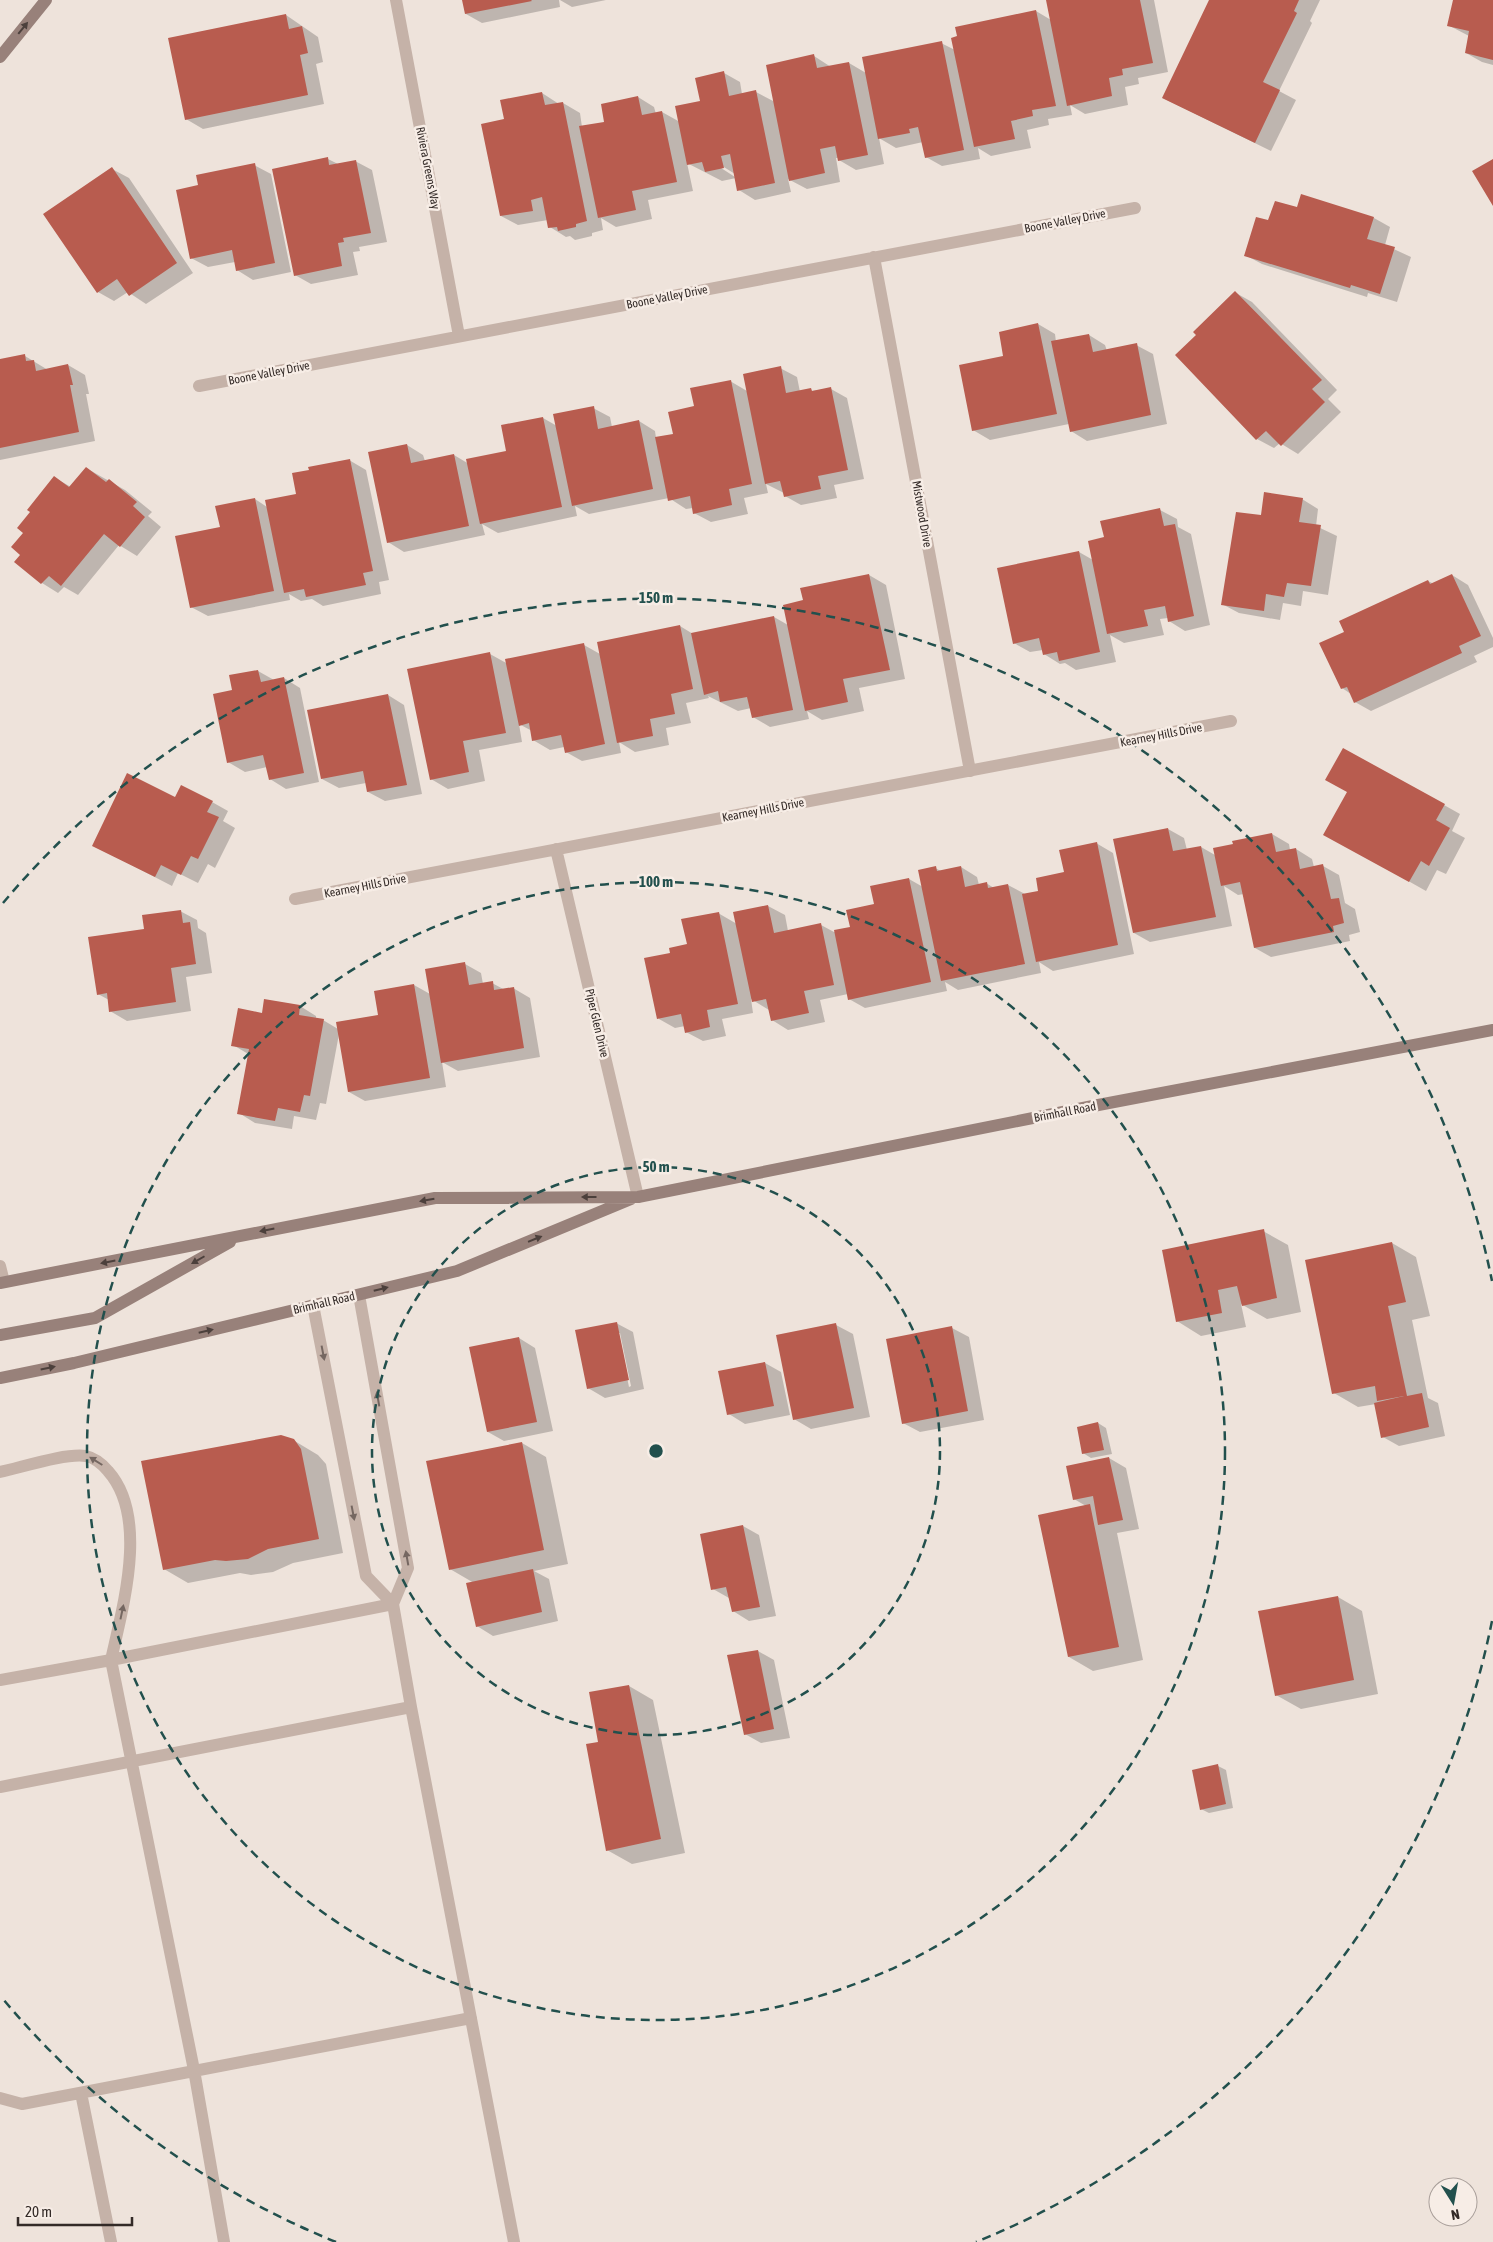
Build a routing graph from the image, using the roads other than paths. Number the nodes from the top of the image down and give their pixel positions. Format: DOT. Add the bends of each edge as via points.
graph roads {
  1 [pos="46,0"];
  2 [pos="396,0"];
  3 [pos="0,57"];
  4 [pos="1135,208"];
  5 [pos="874,258"];
  6 [pos="459,336"];
  7 [pos="198,386"];
  8 [pos="1231,721"];
  9 [pos="970,771"];
  10 [pos="556,850"];
  11 [pos="294,899"];
  12 [pos="1493,1030"];
  13 [pos="638,1197"];
  14 [pos="240,1235"];
  15 [pos="0,1266"];
  16 [pos="2,1282"];
  17 [pos="359,1295"];
  18 [pos="314,1305"];
  19 [pos="0,1335"];
  20 [pos="0,1378"];
  21 [pos="0,1472"];
  22 [pos="393,1604"];
  23 [pos="111,1660"];
  24 [pos="0,1680"];
  25 [pos="411,1707"];
  26 [pos="130,1761"];
  27 [pos="0,1787"];
  28 [pos="471,2018"];
  29 [pos="194,2070"];
  30 [pos="81,2094"];
  31 [pos="0,2098"];
  32 [pos="111,2242"];
  33 [pos="224,2242"];
  34 [pos="514,2242"];
  3 -- 1 [label="street, one-way"];
  2 -- 6 [label="street, Riviera Greens Way"];
  4 -- 5 [label="street, Boone Valley Drive"];
  5 -- 6 [label="street, Boone Valley Drive"];
  5 -- 9 [label="street, Mistwood Drive"];
  6 -- 7 [label="street, Boone Valley Drive"];
  8 -- 9 [label="street, Kearney Hills Drive"];
  9 -- 10 [label="street, Kearney Hills Drive"];
  10 -- 11 [label="street, Kearney Hills Drive"];
  10 -- 13 [label="street, Piper Glen Drive"];
  12 -- 13 [label="street, Brimhall Road"];
  13 -- 14 [label="street, Brimhall Road, one-way" via="435,1198"];
  17 -- 13 [label="street, Brimhall Road, one-way" via="457,1271"];
  14 -- 16 [label="street, Brimhall Road, one-way"];
  14 -- 19 [label="street, one-way" via="95,1318"];
  15 -- 16 [label="street"];
  17 -- 18 [label="street, Brimhall Road"];
  22 -- 17 [label="street, one-way" via="408,1568"];
  20 -- 18 [label="street, Brimhall Road, one-way"];
  18 -- 22 [label="street, one-way" via="366,1576"];
  23 -- 21 [label="street, one-way" via="129,1577 131,1548 124,1500 114,1478 88,1456 72,1456"];
  22 -- 23 [label="street"];
  22 -- 25 [label="street"];
  23 -- 24 [label="street"];
  23 -- 26 [label="street"];
  25 -- 26 [label="street"];
  25 -- 28 [label="street"];
  26 -- 27 [label="street"];
  26 -- 29 [label="street"];
  28 -- 29 [label="street"];
  28 -- 34 [label="street"];
  29 -- 30 [label="street"];
  29 -- 33 [label="street"];
  30 -- 31 [label="street" via="22,2104"];
  30 -- 32 [label="street"];
}
